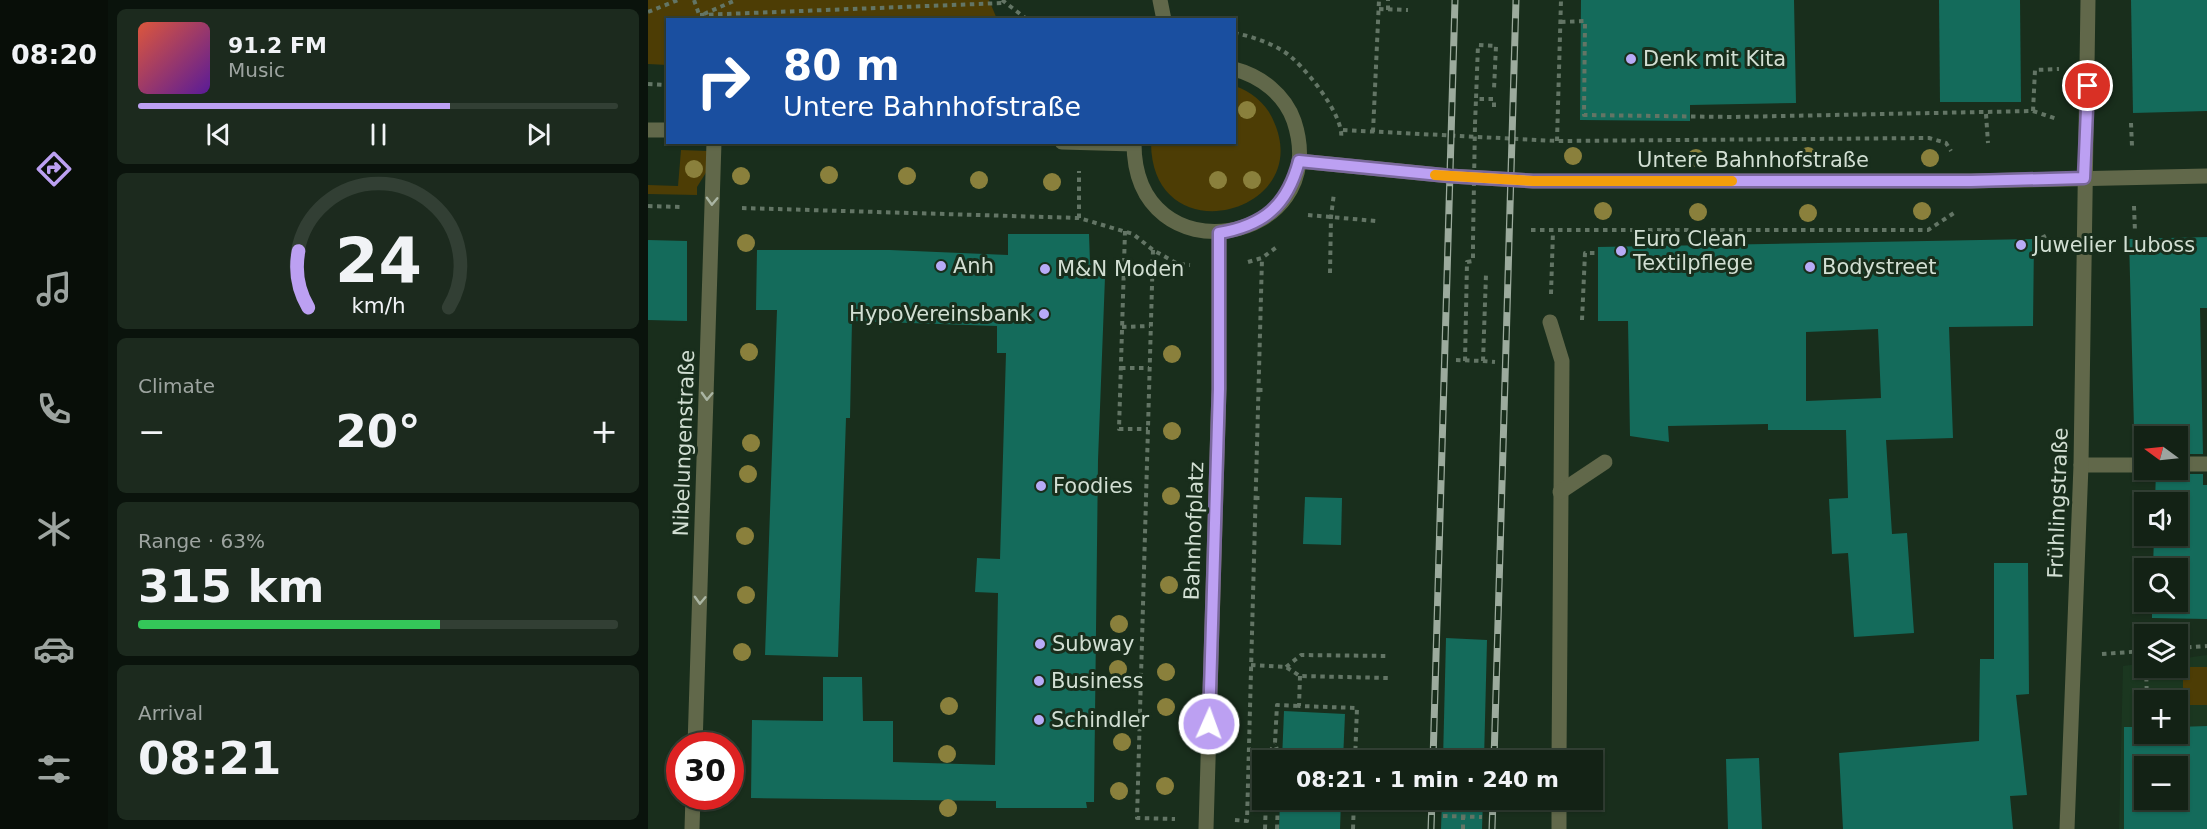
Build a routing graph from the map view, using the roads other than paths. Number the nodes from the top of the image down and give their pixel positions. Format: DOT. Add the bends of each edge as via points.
graph roads {
  1 [pos="1160,0"];
  2 [pos="2088,0"];
  3 [pos="1164,18"];
  4 [pos="1236,70"];
  5 [pos="648,130"];
  6 [pos="666,130"];
  7 [pos="714,144"];
  8 [pos="1134,144"];
  9 [pos="1299,161"];
  10 [pos="2207,176"];
  11 [pos="2084,178"];
  12 [pos="1219,233"];
  13 [pos="1550,322"];
  14 [pos="1605,462"];
  15 [pos="2188,464"];
  16 [pos="2207,464"];
  17 [pos="2081,465"];
  18 [pos="2134,465"];
  19 [pos="1560,492"];
  20 [pos="695,732"];
  21 [pos="1559,750"];
  22 [pos="693,810"];
  23 [pos="1559,810"];
  24 [pos="692,829"];
  25 [pos="1206,829"];
  26 [pos="1559,829"];
  27 [pos="2067,829"];
  1 -- 3 [label="street"];
  2 -- 11 [label="street, Frühlingstraße"];
  4 -- 9 [label="street" via="1258,78 1277,93 1291,113 1299,136"];
  5 -- 6 [label="street"];
  7 -- 20 [label="street, Nibelungenstraße, one-way"];
  8 -- 12 [label="street" via="1136,172 1148,197 1167,217 1192,230"];
  9 -- 11 [label="street, Untere Bahnhofstraße" via="1533,181"];
  9 -- 12 [label="street" via="1281,203 1243,229"];
  10 -- 11 [label="street, Untere Bahnhofstraße"];
  11 -- 17 [label="street, Frühlingstraße"];
  12 -- 25 [label="street, Bahnhofplatz" via="1219,389"];
  13 -- 19 [label="street" via="1562,361"];
  14 -- 19 [label="street"];
  15 -- 16 [label="street"];
  17 -- 18 [label="street"];
  17 -- 27 [label="street, Frühlingstraße"];
  19 -- 21 [label="street"];
  22 -- 24 [label="street"];
  23 -- 26 [label="street"];
}
